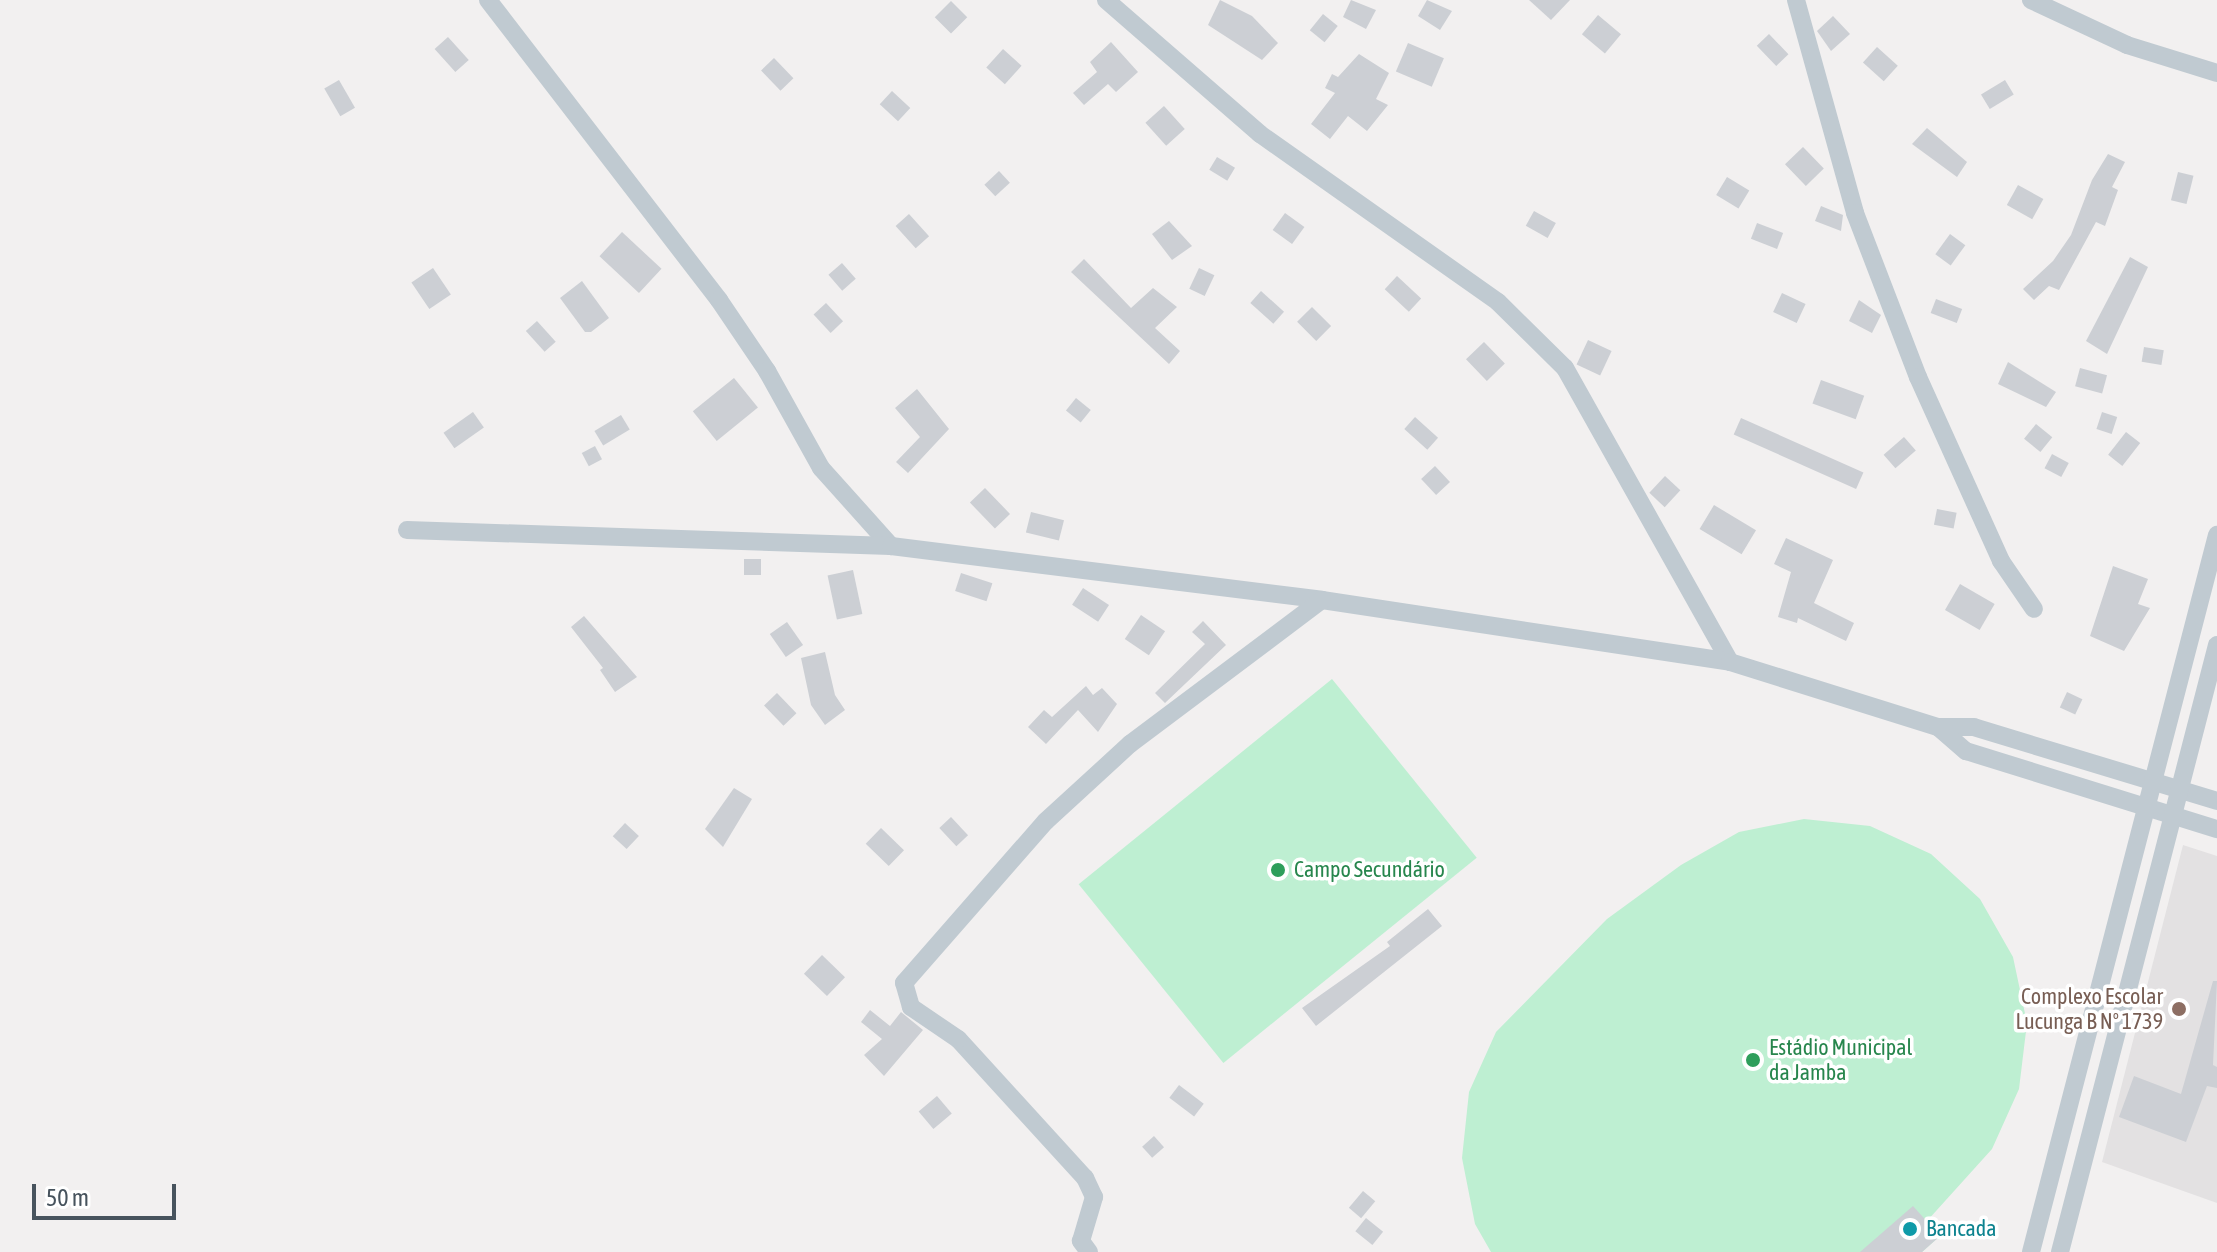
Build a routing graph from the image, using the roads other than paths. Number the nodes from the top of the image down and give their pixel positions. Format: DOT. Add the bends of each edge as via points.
graph roads {
  1 [pos="488,0"];
  2 [pos="1106,0"];
  3 [pos="1796,0"];
  4 [pos="2031,0"];
  5 [pos="2217,73"];
  6 [pos="407,530"];
  7 [pos="2217,535"];
  8 [pos="891,546"];
  9 [pos="1322,600"];
  10 [pos="2034,609"];
  11 [pos="2217,645"];
  12 [pos="1730,662"];
  13 [pos="1938,727"];
  14 [pos="2153,781"];
  15 [pos="2179,790"];
  16 [pos="2217,801"];
  17 [pos="2146,807"];
  18 [pos="2173,815"];
  19 [pos="2217,829"];
  20 [pos="1089,1252"];
  21 [pos="2031,1252"];
  22 [pos="2060,1252"];
  1 -- 8 [label="street" via="719,300 767,371 821,468"];
  2 -- 12 [label="street" via="1260,134 1498,302 1550,352 1599,426"];
  3 -- 10 [label="street" via="1855,213 1913,363 2001,561"];
  4 -- 5 [label="street" via="2082,19 2127,45"];
  6 -- 8 [label="street"];
  7 -- 14 [label="street"];
  8 -- 9 [label="street"];
  9 -- 12 [label="street"];
  9 -- 20 [label="street" via="1109,763 1046,821 904,983 911,1007 958,1039 1085,1178 1094,1197 1081,1241"];
  11 -- 15 [label="street"];
  12 -- 13 [label="street"];
  13 -- 14 [label="street" via="1974,727"];
  13 -- 17 [label="street" via="1966,751"];
  14 -- 15 [label="street"];
  14 -- 17 [label="street"];
  15 -- 16 [label="street"];
  15 -- 18 [label="street"];
  17 -- 18 [label="street"];
  17 -- 21 [label="street"];
  18 -- 19 [label="street"];
  18 -- 22 [label="street"];
}
